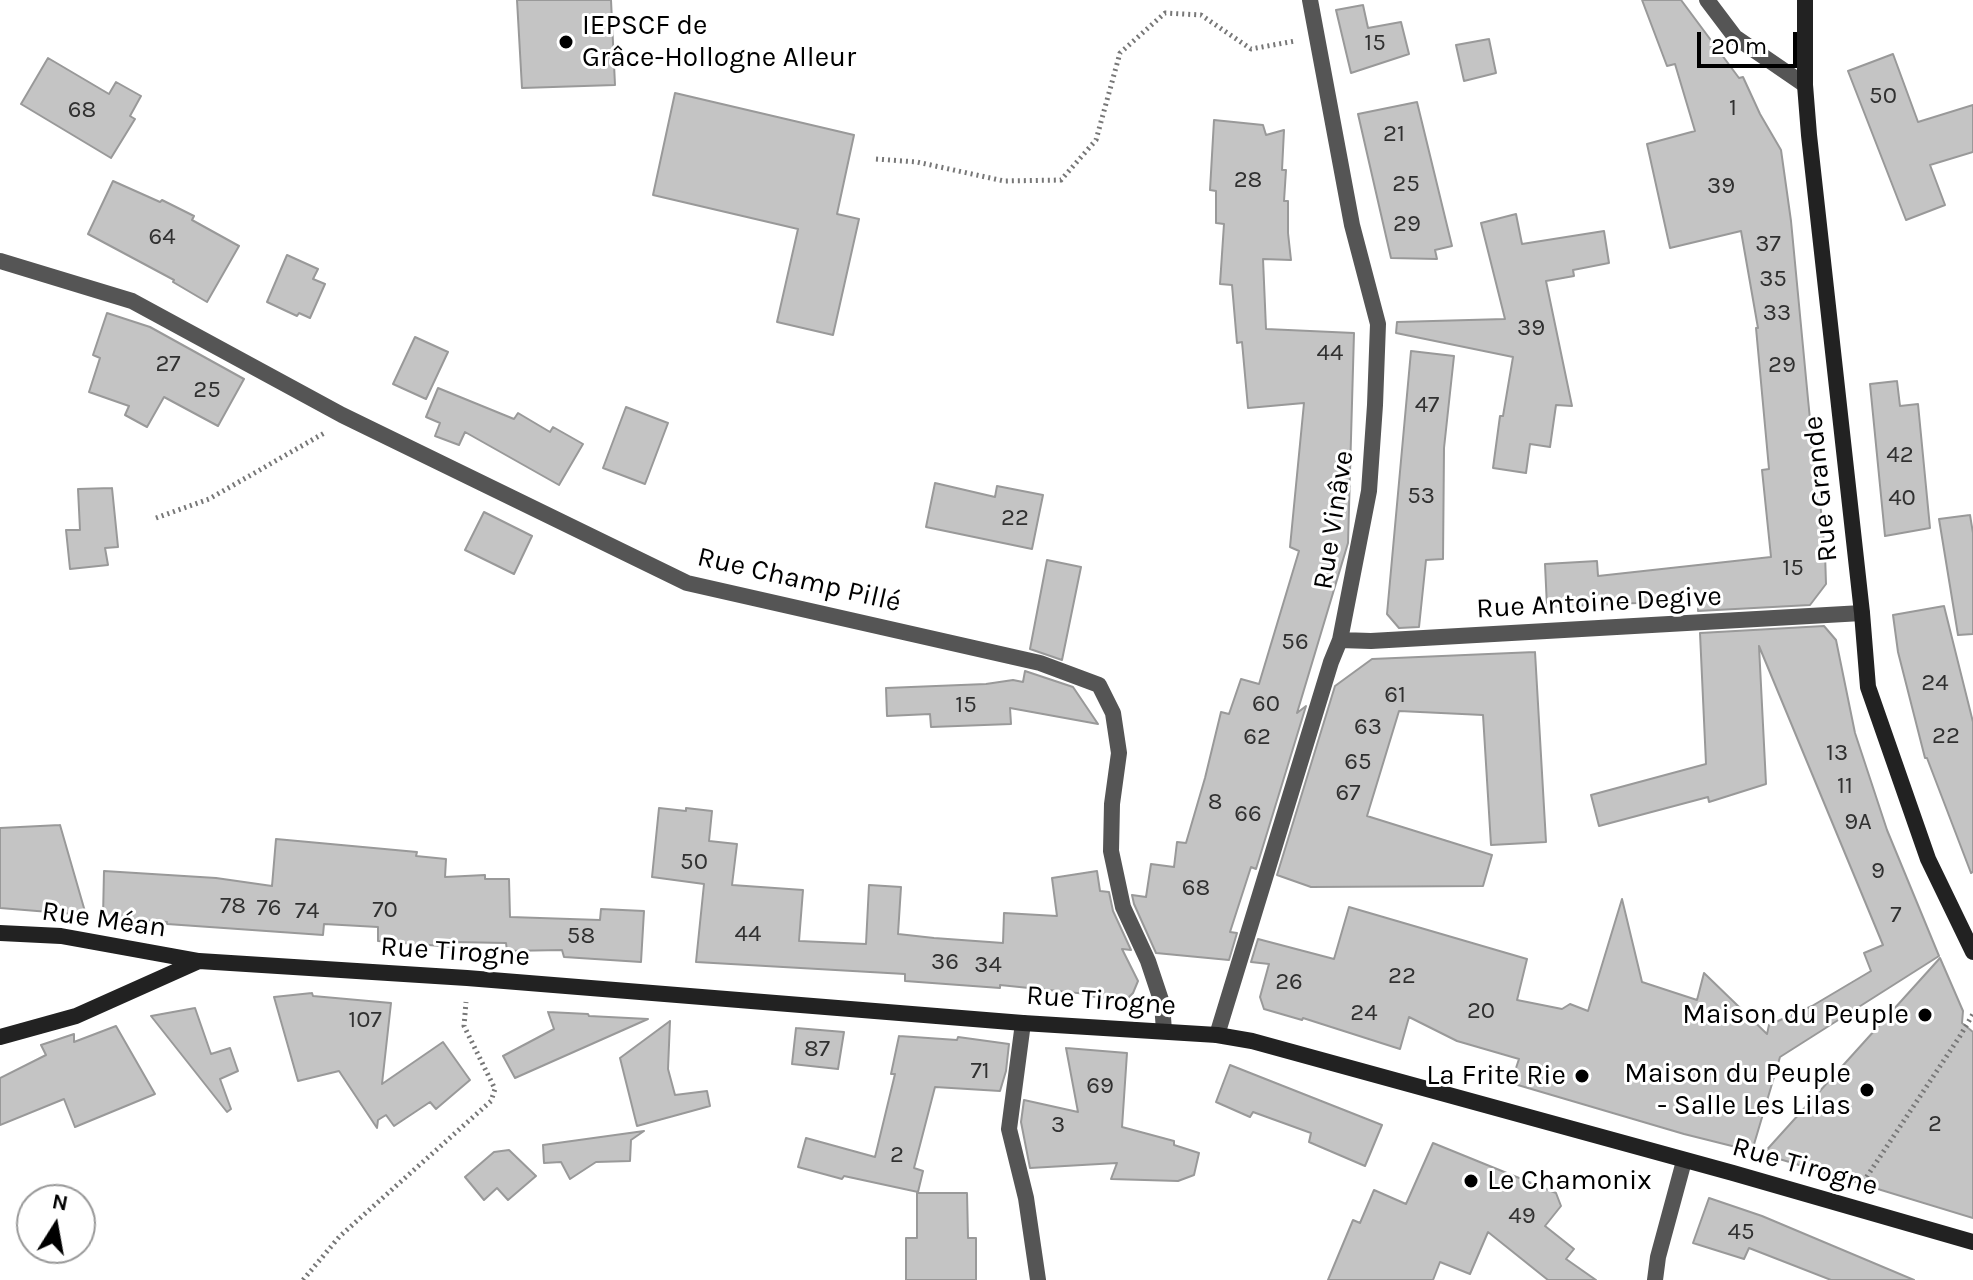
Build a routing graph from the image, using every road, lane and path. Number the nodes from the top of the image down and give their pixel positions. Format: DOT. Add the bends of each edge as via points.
graph roads {
  1 [pos="1310,0"];
  2 [pos="1707,0"];
  3 [pos="1805,0"];
  4 [pos="1316,38"];
  5 [pos="1805,85"];
  6 [pos="876,159"];
  7 [pos="0,261"];
  8 [pos="342,415"];
  9 [pos="156,518"];
  10 [pos="1862,613"];
  11 [pos="1340,640"];
  12 [pos="0,933"];
  13 [pos="1973,952"];
  14 [pos="199,961"];
  15 [pos="467,978"];
  16 [pos="1973,1014"];
  17 [pos="1023,1023"];
  18 [pos="1164,1031"];
  19 [pos="1217,1035"];
  20 [pos="0,1037"];
  21 [pos="1684,1161"];
  22 [pos="1847,1206"];
  23 [pos="1973,1242"];
  24 [pos="303,1280"];
  25 [pos="1038,1280"];
  26 [pos="1655,1280"];
  1 -- 4 [label="street, Rue Vinâve"];
  2 -- 5 [label="street" via="1735,37"];
  3 -- 5 [label="street, Rue Grande"];
  4 -- 6 [label="path" via="1251,49 1201,15 1165,13 1120,53 1096,140 1061,180 1004,181"];
  4 -- 11 [label="street, Rue Vinâve" via="1352,225 1378,324 1369,491"];
  5 -- 10 [label="street, Rue Grande"];
  7 -- 8 [label="street, Rue Champ Pillé" via="132,301"];
  8 -- 9 [label="path" via="326,432 209,499"];
  8 -- 18 [label="street, Rue Champ Pillé" via="687,583 1040,663 1099,685 1113,713 1119,753 1111,851 1123,907 1162,1003"];
  10 -- 11 [label="street, Rue Antoine Degive"];
  10 -- 13 [label="street, Rue Grande" via="1868,687 1928,859"];
  11 -- 19 [label="street, Rue Vinâve"];
  12 -- 14 [label="street, Rue Méan" via="61,936"];
  14 -- 15 [label="street, Rue Tirogne"];
  14 -- 20 [label="street" via="76,1016"];
  15 -- 17 [label="street, Rue Tirogne"];
  15 -- 24 [label="path" via="464,1026 495,1089 491,1101 340,1236"];
  16 -- 22 [label="path"];
  17 -- 18 [label="street, Rue Tirogne"];
  17 -- 25 [label="street" via="1009,1129"];
  18 -- 19 [label="street, Rue Tirogne"];
  19 -- 21 [label="street, Rue Tirogne"];
  21 -- 22 [label="street, Rue Tirogne"];
  21 -- 26 [label="street"];
  22 -- 23 [label="street, Rue Tirogne"];
}
